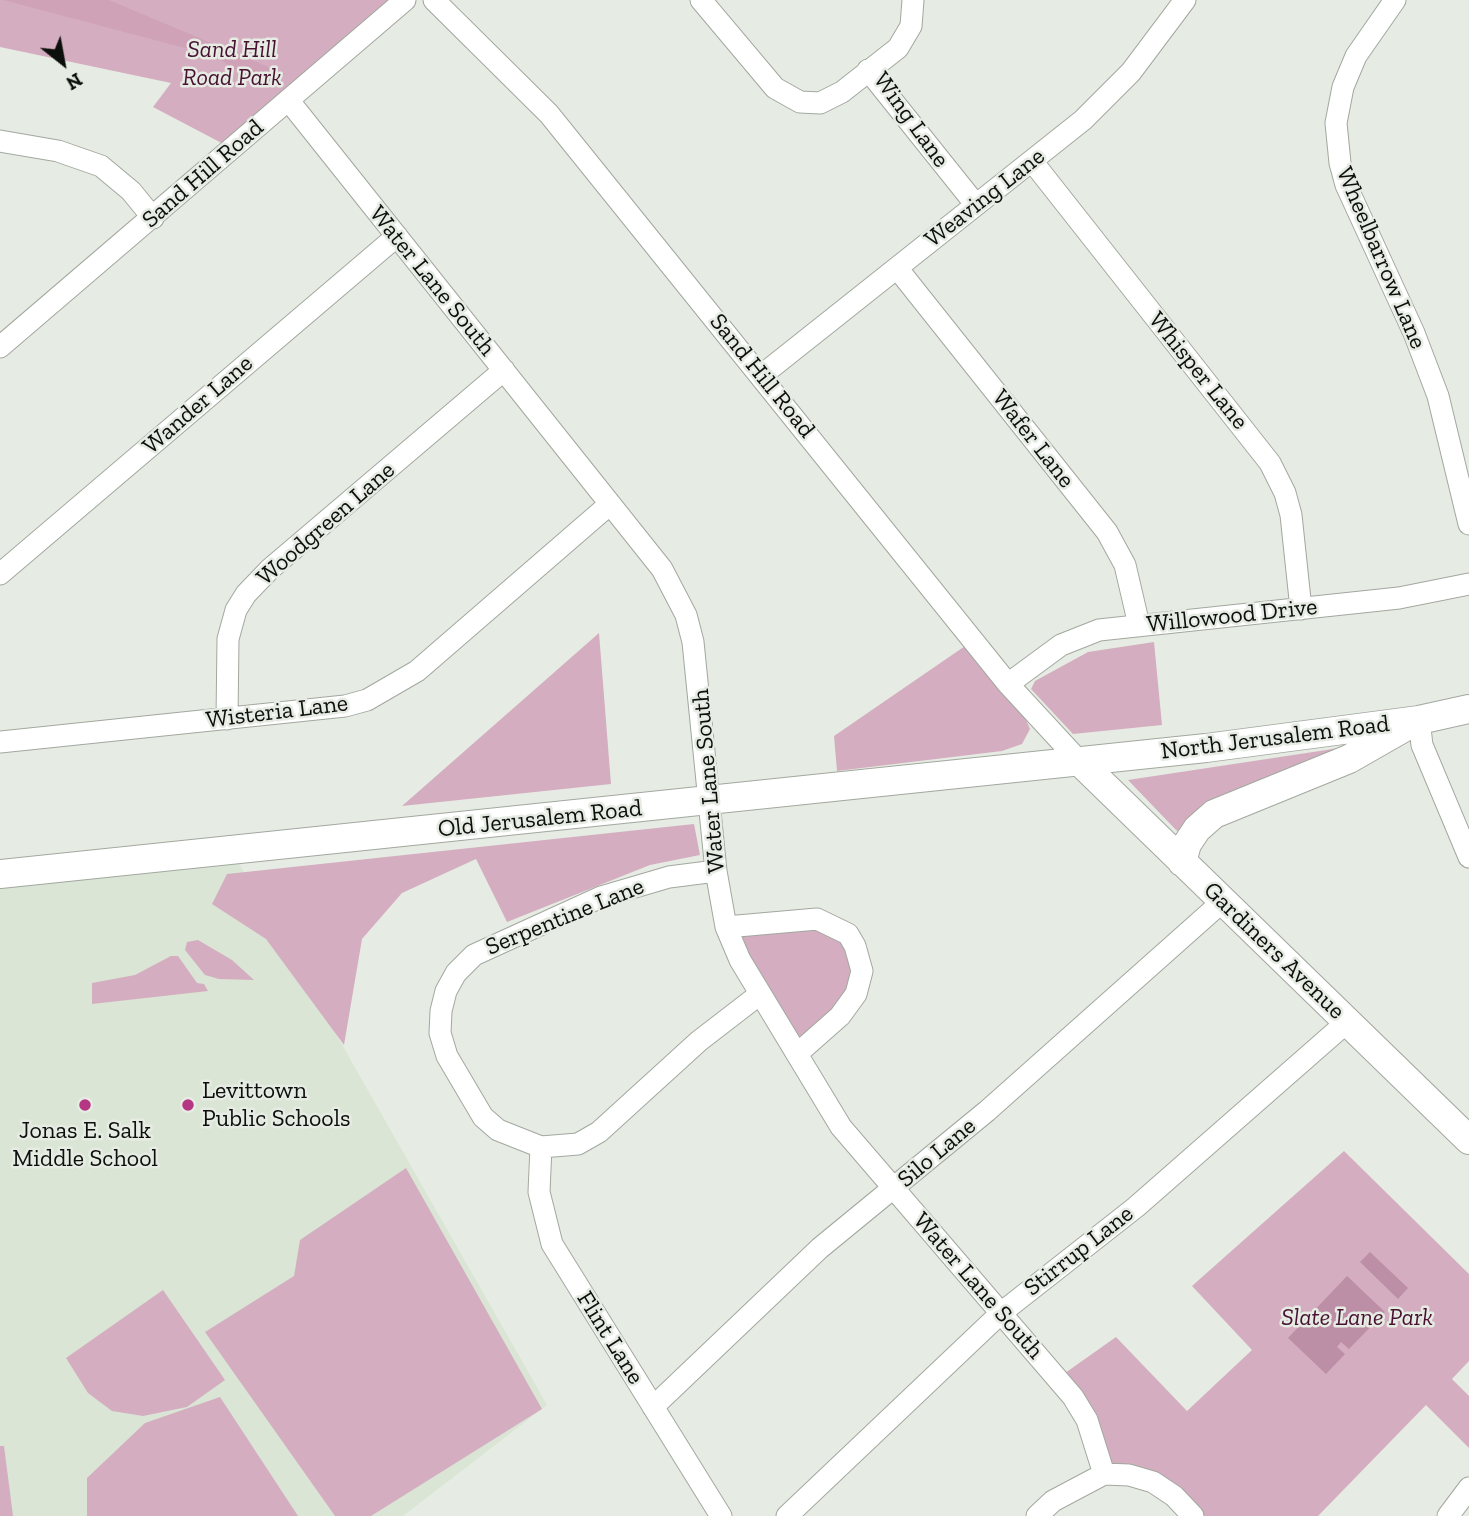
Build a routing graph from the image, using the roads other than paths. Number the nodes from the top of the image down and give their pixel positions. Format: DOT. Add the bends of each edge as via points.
graph roads {
  1 [pos="405,0"];
  2 [pos="434,0"];
  3 [pos="701,0"];
  4 [pos="913,0"];
  5 [pos="1185,0"];
  6 [pos="1395,0"];
  7 [pos="869,71"];
  8 [pos="289,101"];
  9 [pos="0,141"];
  10 [pos="1032,161"];
  11 [pos="976,205"];
  12 [pos="153,218"];
  13 [pos="397,236"];
  14 [pos="897,268"];
  15 [pos="0,347"];
  16 [pos="504,370"];
  17 [pos="762,375"];
  18 [pos="610,504"];
  19 [pos="1469,524"];
  20 [pos="0,574"];
  21 [pos="1469,584"];
  22 [pos="1301,609"];
  23 [pos="1139,625"];
  24 [pos="1008,684"];
  25 [pos="1469,709"];
  26 [pos="227,719"];
  27 [pos="1419,720"];
  28 [pos="0,742"];
  29 [pos="1080,762"];
  30 [pos="710,802"];
  31 [pos="1469,857"];
  32 [pos="1182,862"];
  33 [pos="716,871"];
  34 [pos="0,874"];
  35 [pos="1222,902"];
  36 [pos="726,927"];
  37 [pos="760,994"];
  38 [pos="1347,1022"];
  39 [pos="797,1054"];
  40 [pos="1469,1140"];
  41 [pos="541,1147"];
  42 [pos="894,1189"];
  43 [pos="1001,1312"];
  44 [pos="653,1407"];
  45 [pos="1104,1474"];
  46 [pos="1469,1488"];
  47 [pos="721,1516"];
  48 [pos="787,1516"];
  49 [pos="1037,1516"];
  50 [pos="1194,1516"];
  51 [pos="1448,1516"];
  1 -- 8 [label="street, Sand Hill Road"];
  2 -- 17 [label="street, Sand Hill Road" via="550,114"];
  3 -- 7 [label="street" via="775,88 800,102 820,103"];
  4 -- 7 [label="street, Wing Lane" via="911,26 898,48"];
  5 -- 10 [label="street, Weaving Lane" via="1131,72 1083,120"];
  6 -- 19 [label="street, Wheelbarrow Lane" via="1356,57 1343,87 1336,123 1340,163 1438,396"];
  7 -- 11 [label="street, Wing Lane"];
  8 -- 12 [label="street, Sand Hill Road"];
  8 -- 13 [label="street, Water Lane South"];
  9 -- 12 [label="street" via="58,150 101,166 131,191"];
  10 -- 11 [label="street, Weaving Lane"];
  10 -- 22 [label="street, Whisper Lane" via="1270,463 1291,515"];
  11 -- 14 [label="street, Weaving Lane"];
  12 -- 15 [label="street, Sand Hill Road"];
  13 -- 16 [label="street, Water Lane South"];
  13 -- 20 [label="street, Wander Lane"];
  14 -- 17 [label="street, Weaving Lane"];
  14 -- 23 [label="street, Wafer Lane" via="1107,532 1125,565"];
  16 -- 18 [label="street, Water Lane South"];
  16 -- 26 [label="street, Woodgreen Lane" via="246,594 228,639"];
  17 -- 24 [label="street, Sand Hill Road"];
  18 -- 26 [label="street, Wisteria Lane" via="417,671 387,691 345,706"];
  18 -- 30 [label="street, Water Lane South" via="662,569 686,615 698,676"];
  21 -- 22 [label="street, Willowood Drive" via="1399,598"];
  22 -- 23 [label="street, Willowood Drive"];
  23 -- 24 [label="street, Willowood Drive" via="1099,630 1061,645"];
  24 -- 29 [label="street, Sand Hill Road"];
  25 -- 27 [label="main road, North Jerusalem Road"];
  26 -- 28 [label="street, Wisteria Lane"];
  27 -- 29 [label="main road, North Jerusalem Road"];
  27 -- 31 [label="street" via="1422,745"];
  27 -- 32 [label="main road" via="1349,759 1214,814 1187,844"];
  29 -- 30 [label="main road, Old Jerusalem Road"];
  29 -- 32 [label="main road, Gardiners Avenue"];
  30 -- 33 [label="street, Water Lane South"];
  30 -- 34 [label="main road, Old Jerusalem Road"];
  32 -- 35 [label="main road, Gardiners Avenue"];
  33 -- 36 [label="street, Water Lane South"];
  33 -- 41 [label="street, Serpentine Lane" via="669,877 601,898 493,944 456,973 441,1011 440,1032 447,1056 483,1117 498,1130"];
  35 -- 38 [label="main road, Gardiners Avenue"];
  35 -- 42 [label="street, Silo Lane"];
  36 -- 37 [label="street, Water Lane South"];
  36 -- 39 [label="street" via="817,919 848,934 855,946 862,971 856,994"];
  37 -- 39 [label="street, Water Lane South"];
  37 -- 41 [label="street, Serpentine Lane" via="699,1041 599,1132 578,1144"];
  38 -- 40 [label="main road, Gardiners Avenue"];
  38 -- 43 [label="street, Stirrup Lane" via="1136,1207"];
  39 -- 42 [label="street, Water Lane South" via="841,1127"];
  41 -- 44 [label="street, Flint Lane" via="539,1192 552,1244"];
  42 -- 43 [label="street, Water Lane South"];
  42 -- 44 [label="street, Silo Lane" via="820,1248"];
  43 -- 45 [label="street, Water Lane South" via="1087,1419"];
  43 -- 48 [label="street, Stirrup Lane"];
  44 -- 47 [label="street, Flint Lane"];
  45 -- 49 [label="street" via="1053,1501"];
  45 -- 50 [label="street" via="1153,1482"];
  46 -- 51 [label="street"];
}
